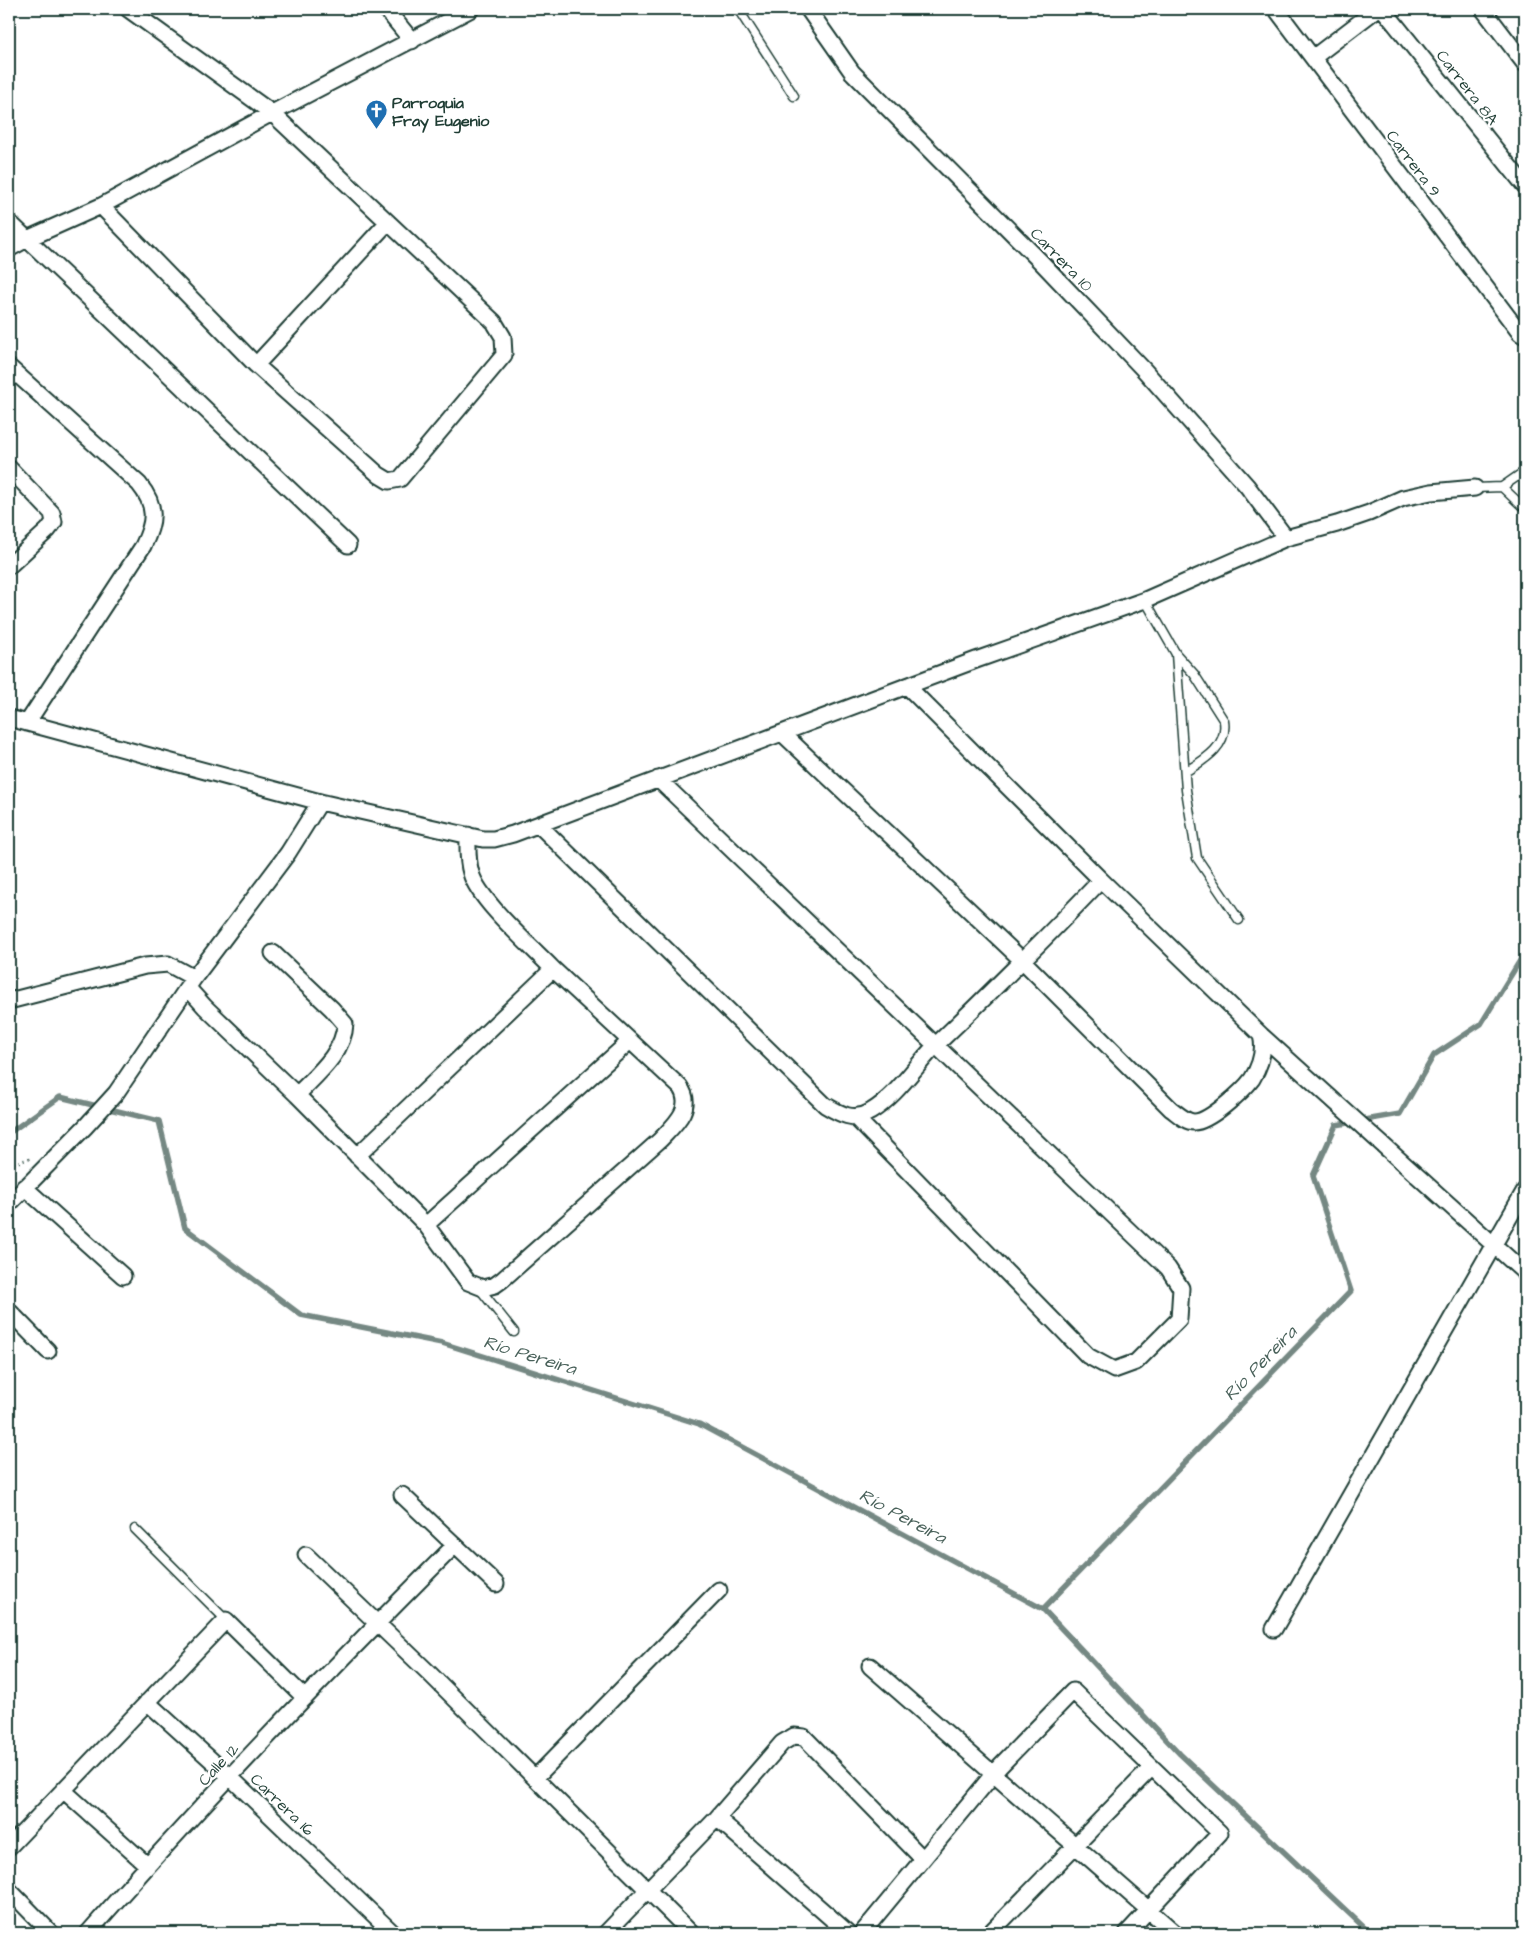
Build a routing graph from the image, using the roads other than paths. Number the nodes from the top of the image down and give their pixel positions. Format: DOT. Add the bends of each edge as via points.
graph roads {
  1 [pos="128,9"];
  2 [pos="386,9"];
  3 [pos="471,9"];
  4 [pos="738,9"];
  5 [pos="808,9"];
  6 [pos="1276,9"];
  7 [pos="1377,9"];
  8 [pos="1384,9"];
  9 [pos="1483,9"];
  10 [pos="412,40"];
  11 [pos="1314,57"];
  12 [pos="1525,64"];
  13 [pos="794,96"];
  14 [pos="272,113"];
  15 [pos="1523,181"];
  16 [pos="102,206"];
  17 [pos="9,222"];
  18 [pos="388,222"];
  19 [pos="27,239"];
  20 [pos="9,249"];
  21 [pos="1525,336"];
  22 [pos="256,365"];
  23 [pos="9,367"];
  24 [pos="9,468"];
  25 [pos="1525,471"];
  26 [pos="1475,488"];
  27 [pos="1502,488"];
  28 [pos="1525,507"];
  29 [pos="1286,538"];
  30 [pos="348,545"];
  31 [pos="9,566"];
  32 [pos="1145,600"];
  33 [pos="1176,654"];
  34 [pos="907,686"];
  35 [pos="9,718"];
  36 [pos="27,723"];
  37 [pos="782,733"];
  38 [pos="1185,772"];
  39 [pos="658,780"];
  40 [pos="320,802"];
  41 [pos="539,825"];
  42 [pos="468,835"];
  43 [pos="1101,880"];
  44 [pos="1239,920"];
  45 [pos="273,953"];
  46 [pos="1023,961"];
  47 [pos="553,969"];
  48 [pos="191,983"];
  49 [pos="9,1002"];
  50 [pos="1261,1035"];
  51 [pos="630,1041"];
  52 [pos="936,1046"];
  53 [pos="298,1095"];
  54 [pos="856,1118"];
  55 [pos="357,1156"];
  56 [pos="24,1187"];
  57 [pos="1525,1190"];
  58 [pos="9,1204"];
  59 [pos="426,1225"];
  60 [pos="1494,1245"];
  61 [pos="1525,1273"];
  62 [pos="123,1276"];
  63 [pos="478,1287"];
  64 [pos="9,1311"];
  65 [pos="514,1332"];
  66 [pos="48,1351"];
  67 [pos="402,1495"];
  68 [pos="135,1529"];
  69 [pos="455,1545"];
  70 [pos="306,1555"];
  71 [pos="496,1584"];
  72 [pos="719,1590"];
  73 [pos="226,1620"];
  74 [pos="377,1623"];
  75 [pos="1274,1629"];
  76 [pos="870,1666"];
  77 [pos="305,1698"];
  78 [pos="147,1702"];
  79 [pos="1152,1767"];
  80 [pos="993,1774"];
  81 [pos="229,1776"];
  82 [pos="535,1778"];
  83 [pos="63,1790"];
  84 [pos="717,1818"];
  85 [pos="1074,1845"];
  86 [pos="9,1847"];
  87 [pos="923,1859"];
  88 [pos="147,1865"];
  89 [pos="9,1890"];
  90 [pos="647,1890"];
  91 [pos="1149,1910"];
  92 [pos="51,1933"];
  93 [pos="88,1933"];
  94 [pos="393,1933"];
  95 [pos="606,1933"];
  96 [pos="691,1933"];
  97 [pos="848,1933"];
  98 [pos="862,1933"];
  99 [pos="990,1933"];
  100 [pos="1127,1933"];
  101 [pos="1175,1933"];
  1 -- 14 [label="street"];
  2 -- 10 [label="street"];
  3 -- 10 [label="street"];
  4 -- 13 [label="lane"];
  5 -- 29 [label="street, Carrera 10" via="852,72 1145,371 1247,486"];
  6 -- 11 [label="street, Carrera 9"];
  7 -- 11 [label="street"];
  8 -- 15 [label="street, Carrera 8A"];
  9 -- 12 [label="street"];
  10 -- 14 [label="street"];
  11 -- 21 [label="street, Carrera 9"];
  14 -- 16 [label="street"];
  14 -- 18 [label="street"];
  16 -- 19 [label="street"];
  16 -- 22 [label="street"];
  17 -- 19 [label="street"];
  18 -- 22 [label="street"];
  18 -- 22 [label="street" via="494,322 503,337 504,355 400,479 389,480 379,476"];
  19 -- 20 [label="street"];
  19 -- 30 [label="street"];
  23 -- 36 [label="street" via="139,484 152,506 152,522 143,546"];
  24 -- 31 [label="street" via="52,514 54,522"];
  25 -- 27 [label="lane"];
  26 -- 27 [label="lane"];
  26 -- 29 [label="street" via="1403,498 1337,524"];
  27 -- 28 [label="lane"];
  29 -- 32 [label="street"];
  32 -- 33 [label="lane"];
  32 -- 34 [label="street"];
  33 -- 38 [label="lane"];
  33 -- 38 [label="lane" via="1194,674 1224,721 1225,728 1218,747"];
  34 -- 37 [label="street"];
  34 -- 43 [label="street"];
  35 -- 36 [label="street"];
  36 -- 40 [label="street"];
  37 -- 39 [label="street"];
  37 -- 46 [label="street"];
  38 -- 44 [label="lane" via="1197,858"];
  39 -- 41 [label="street"];
  39 -- 52 [label="street"];
  40 -- 42 [label="street"];
  40 -- 48 [label="street" via="288,853"];
  41 -- 42 [label="street" via="494,839"];
  41 -- 54 [label="street" via="825,1106 841,1115"];
  42 -- 47 [label="street" via="467,856 481,895"];
  43 -- 46 [label="street"];
  43 -- 50 [label="street"];
  45 -- 53 [label="street" via="345,1024 334,1055"];
  46 -- 50 [label="street" via="1171,1109 1187,1120 1205,1120 1252,1079 1263,1052"];
  46 -- 52 [label="street"];
  47 -- 51 [label="street"];
  47 -- 55 [label="street"];
  48 -- 49 [label="street" via="168,964 145,966"];
  48 -- 53 [label="street" via="205,1008"];
  48 -- 56 [label="street" via="116,1093"];
  50 -- 60 [label="street"];
  51 -- 59 [label="street"];
  51 -- 63 [label="street" via="684,1093 686,1103 681,1117 660,1140 502,1280 488,1287"];
  52 -- 54 [label="street" via="890,1096 870,1112"];
  52 -- 54 [label="street" via="1168,1268 1181,1288 1180,1319 1136,1362 1114,1370 1088,1356"];
  53 -- 55 [label="street"];
  55 -- 59 [label="street"];
  56 -- 58 [label="street"];
  56 -- 62 [label="street"];
  57 -- 60 [label="street"];
  59 -- 63 [label="street" via="468,1282"];
  60 -- 61 [label="street"];
  60 -- 75 [label="street"];
  63 -- 65 [label="lane"];
  64 -- 66 [label="street"];
  67 -- 69 [label="street"];
  68 -- 73 [label="lane"];
  69 -- 71 [label="street"];
  69 -- 74 [label="street, Calle 12"];
  70 -- 74 [label="street"];
  72 -- 82 [label="street"];
  73 -- 77 [label="street"];
  73 -- 78 [label="street"];
  74 -- 77 [label="street, Calle 12"];
  74 -- 82 [label="street"];
  76 -- 80 [label="street"];
  77 -- 81 [label="street, Calle 12"];
  78 -- 81 [label="street, Carrera 16"];
  78 -- 83 [label="street"];
  79 -- 80 [label="street" via="1073,1691"];
  79 -- 85 [label="street"];
  79 -- 91 [label="street" via="1220,1833"];
  80 -- 85 [label="street"];
  80 -- 87 [label="street"];
  81 -- 88 [label="street, Calle 12"];
  81 -- 94 [label="street, Carrera 16"];
  82 -- 90 [label="street"];
  83 -- 86 [label="street"];
  83 -- 88 [label="street"];
  84 -- 87 [label="street" via="782,1744 794,1736 804,1737"];
  84 -- 90 [label="street"];
  84 -- 97 [label="street"];
  85 -- 91 [label="street"];
  85 -- 99 [label="street"];
  87 -- 98 [label="street"];
  88 -- 93 [label="street, Calle 12"];
  89 -- 92 [label="street"];
  90 -- 95 [label="street"];
  90 -- 96 [label="street"];
  91 -- 100 [label="street"];
  91 -- 101 [label="street"];
}
